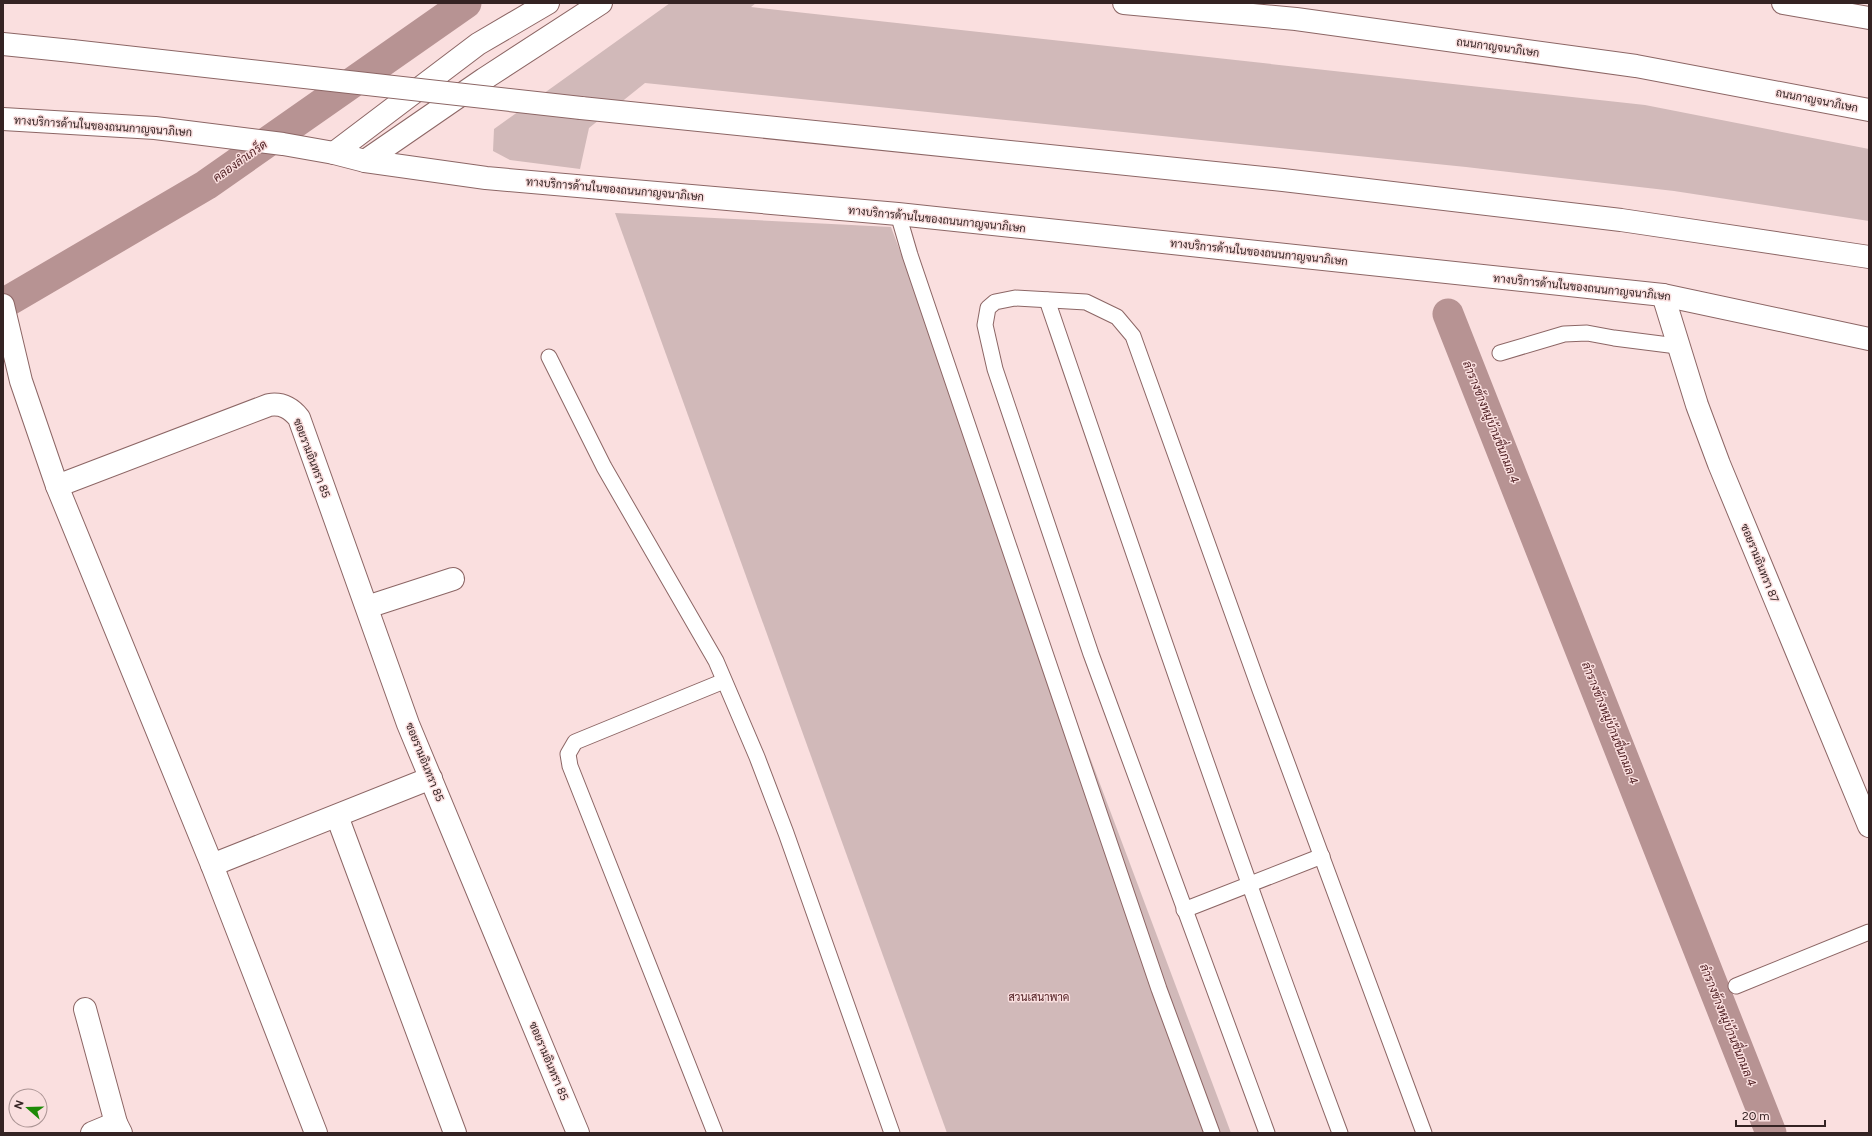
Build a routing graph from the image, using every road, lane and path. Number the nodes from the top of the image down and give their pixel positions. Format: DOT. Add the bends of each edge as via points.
graph roads {
  1 [pos="548,3"];
  2 [pos="601,3"];
  3 [pos="1124,3"];
  4 [pos="1783,3"];
  5 [pos="1869,18"];
  6 [pos="3,44"];
  7 [pos="1869,110"];
  8 [pos="3,119"];
  9 [pos="334,153"];
  10 [pos="365,161"];
  11 [pos="898,214"];
  12 [pos="1869,258"];
  13 [pos="1663,295"];
  14 [pos="1047,300"];
  15 [pos="5,309"];
  16 [pos="1869,338"];
  17 [pos="1677,346"];
  18 [pos="1500,353"];
  19 [pos="549,357"];
  20 [pos="57,486"];
  21 [pos="453,578"];
  22 [pos="367,607"];
  23 [pos="724,681"];
  24 [pos="431,778"];
  25 [pos="337,816"];
  26 [pos="1869,826"];
  27 [pos="1322,856"];
  28 [pos="212,865"];
  29 [pos="1249,885"];
  30 [pos="1184,910"];
  31 [pos="1869,932"];
  32 [pos="1736,986"];
  33 [pos="85,1009"];
  34 [pos="118,1128"];
  35 [pos="92,1133"];
  36 [pos="316,1133"];
  37 [pos="455,1133"];
  38 [pos="578,1133"];
  39 [pos="715,1133"];
  40 [pos="892,1133"];
  41 [pos="1212,1133"];
  42 [pos="1267,1133"];
  43 [pos="1340,1133"];
  44 [pos="1424,1133"];
  1 -- 9 [label="main road" via="478,44"];
  2 -- 10 [label="main road"];
  3 -- 7 [label="main road, ถนนกาญจนาภิเษก" via="1296,19 1636,66"];
  4 -- 5 [label="main road"];
  6 -- 12 [label="main road, bridge" via="581,108 1298,182 1621,220"];
  8 -- 9 [label="main road, ทางบริการด้านในของถนนกาญจนาภิเษก" via="155,128"];
  9 -- 10 [label="main road, ทางบริการด้านในของถนนกาญจนาภิเษก"];
  10 -- 11 [label="main road, ทางบริการด้านในของถนนกาญจนาภิเษก" via="486,178"];
  11 -- 13 [label="main road, ทางบริการด้านในของถนนกาญจนาภิเษก"];
  11 -- 41 [label="lane" via="1159,989"];
  13 -- 16 [label="main road, ทางบริการด้านในของถนนกาญจนาภิเษก"];
  13 -- 17 [label="main road, ซอยรามอินทรา 87"];
  14 -- 27 [label="lane" via="1086,302 1117,317 1133,336"];
  14 -- 29 [label="lane"];
  14 -- 30 [label="lane" via="1015,298 995,302 988,308 985,325 995,369 1089,647"];
  15 -- 20 [label="main road" via="21,381"];
  17 -- 18 [label="lane" via="1587,333 1564,334"];
  17 -- 26 [label="main road, ซอยรามอินทรา 87" via="1719,464"];
  19 -- 23 [label="lane" via="607,474 716,661"];
  20 -- 22 [label="main road, ซอยรามอินทรา 85" via="268,405 277,404 292,410 298,418"];
  20 -- 28 [label="main road"];
  21 -- 22 [label="main road"];
  22 -- 24 [label="main road, ซอยรามอินทรา 85" via="408,724"];
  23 -- 39 [label="lane" via="575,742 568,754 570,766"];
  23 -- 40 [label="lane" via="786,833"];
  24 -- 25 [label="main road"];
  24 -- 38 [label="main road, ซอยรามอินทรา 85"];
  25 -- 28 [label="main road"];
  25 -- 37 [label="main road"];
  27 -- 29 [label="lane"];
  27 -- 44 [label="lane"];
  28 -- 36 [label="main road"];
  29 -- 30 [label="lane"];
  29 -- 43 [label="lane"];
  30 -- 42 [label="lane"];
  31 -- 32 [label="lane"];
  33 -- 34 [label="main road"];
  34 -- 35 [label="main road"];
}
